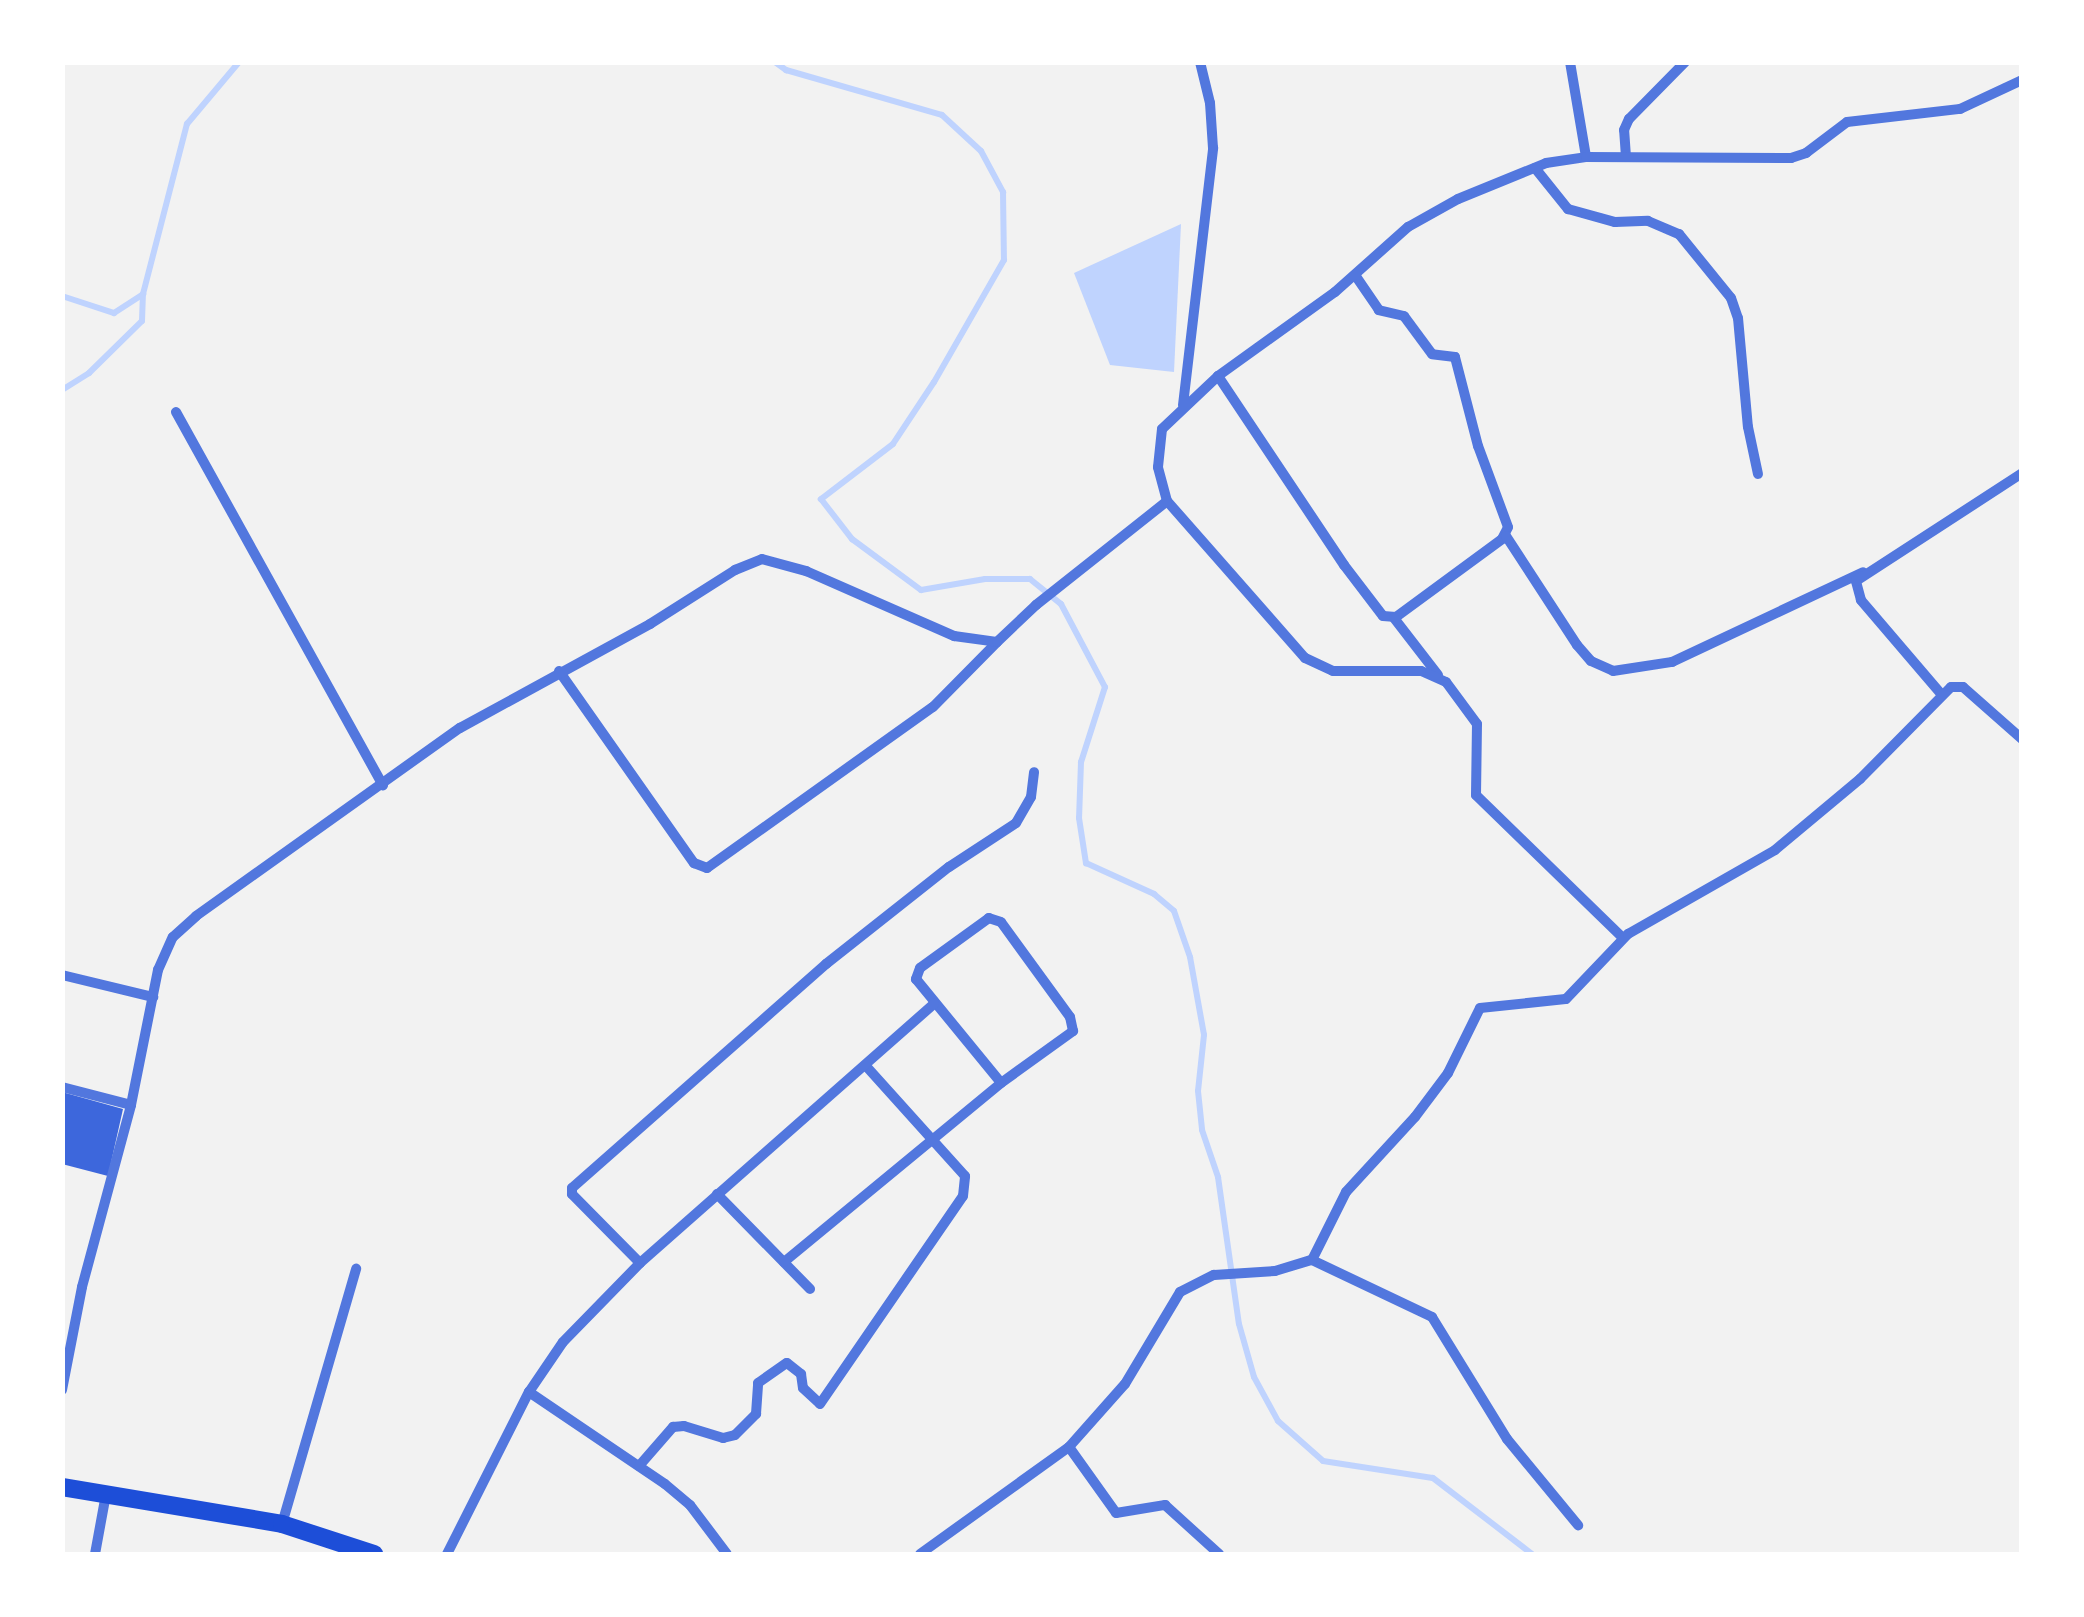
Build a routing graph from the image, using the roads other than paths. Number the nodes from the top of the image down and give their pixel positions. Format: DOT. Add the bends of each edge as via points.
graph roads {
  1 [pos="1200,62"];
  2 [pos="1570,62"];
  3 [pos="1684,62"];
  4 [pos="2022,80"];
  5 [pos="1586,157"];
  6 [pos="1626,157"];
  7 [pos="1535,168"];
  8 [pos="1355,275"];
  9 [pos="1218,376"];
  10 [pos="1183,406"];
  11 [pos="176,412"];
  12 [pos="2022,473"];
  13 [pos="1758,474"];
  14 [pos="1168,501"];
  15 [pos="1506,536"];
  16 [pos="1863,572"];
  17 [pos="1394,618"];
  18 [pos="998,642"];
  19 [pos="559,671"];
  20 [pos="1438,676"];
  21 [pos="1942,695"];
  22 [pos="2022,739"];
  23 [pos="1034,772"];
  24 [pos="383,785"];
  25 [pos="1623,938"];
  26 [pos="62,974"];
  27 [pos="152,998"];
  28 [pos="934,1004"];
  29 [pos="865,1065"];
  30 [pos="1001,1083"];
  31 [pos="62,1087"];
  32 [pos="130,1105"];
  33 [pos="933,1140"];
  34 [pos="717,1194"];
  35 [pos="1312,1260"];
  36 [pos="784,1262"];
  37 [pos="640,1263"];
  38 [pos="356,1269"];
  39 [pos="810,1289"];
  40 [pos="62,1390"];
  41 [pos="530,1392"];
  42 [pos="1070,1447"];
  43 [pos="639,1466"];
  44 [pos="62,1487"];
  45 [pos="106,1494"];
  46 [pos="282,1524"];
  47 [pos="1578,1525"];
  48 [pos="95,1554"];
  49 [pos="374,1554"];
  50 [pos="447,1554"];
  51 [pos="727,1554"];
  52 [pos="920,1554"];
  53 [pos="1219,1554"];
  1 -- 10 [label="street" via="1212,148"];
  2 -- 5 [label="street"];
  3 -- 6 [label="street" via="1629,119"];
  4 -- 6 [label="street" via="1960,109 1847,122 1800,156"];
  5 -- 6 [label="street"];
  5 -- 7 [label="street"];
  7 -- 8 [label="street" via="1408,227"];
  7 -- 13 [label="street" via="1568,210 1615,222 1648,221 1679,234 1731,298"];
  8 -- 9 [label="street"];
  8 -- 15 [label="street" via="1379,310 1404,316 1432,354 1456,357"];
  9 -- 10 [label="street"];
  9 -- 17 [label="street" via="1340,559 1382,616"];
  10 -- 14 [label="street" via="1158,439 1160,485"];
  11 -- 24 [label="street"];
  12 -- 16 [label="street"];
  14 -- 18 [label="street"];
  14 -- 20 [label="street" via="1313,665"];
  15 -- 16 [label="street" via="1577,645 1613,671 1672,662"];
  15 -- 17 [label="street"];
  16 -- 21 [label="street" via="1856,581 1862,600"];
  17 -- 20 [label="street"];
  18 -- 19 [label="street" via="954,636 806,571 762,559"];
  18 -- 19 [label="street" via="933,707 707,868 694,863"];
  19 -- 24 [label="street" via="460,728"];
  20 -- 25 [label="street" via="1476,724 1476,795"];
  21 -- 22 [label="street" via="1963,687"];
  21 -- 25 [label="street" via="1860,780 1776,850"];
  23 -- 37 [label="street" via="1032,796 1016,823 949,866 839,953 572,1188"];
  24 -- 27 [label="street" via="173,937"];
  25 -- 35 [label="street" via="1566,1000 1491,1004 1476,1012 1448,1073 1346,1192"];
  26 -- 27 [label="street"];
  27 -- 32 [label="street"];
  28 -- 29 [label="street"];
  28 -- 30 [label="street"];
  28 -- 30 [label="street" via="916,972 982,920 1000,922 1074,1025 1068,1037"];
  29 -- 33 [label="street"];
  29 -- 34 [label="street"];
  30 -- 33 [label="street"];
  31 -- 32 [label="street"];
  32 -- 40 [label="street"];
  33 -- 36 [label="street"];
  33 -- 43 [label="street" via="964,1176 963,1196 820,1404 788,1363 758,1383 756,1414 735,1436 673,1427"];
  34 -- 36 [label="street"];
  34 -- 37 [label="street"];
  35 -- 42 [label="street" via="1214,1275 1180,1292 1125,1384"];
  35 -- 47 [label="street" via="1432,1317 1507,1439"];
  36 -- 39 [label="street"];
  37 -- 41 [label="street" via="564,1342"];
  38 -- 46 [label="street"];
  41 -- 43 [label="street"];
  41 -- 50 [label="street"];
  42 -- 52 [label="street"];
  42 -- 53 [label="street" via="1116,1513 1165,1505"];
  43 -- 51 [label="street" via="690,1506"];
  44 -- 45 [label="main road"];
  45 -- 46 [label="main road"];
  45 -- 48 [label="street"];
  46 -- 49 [label="main road"];
}
